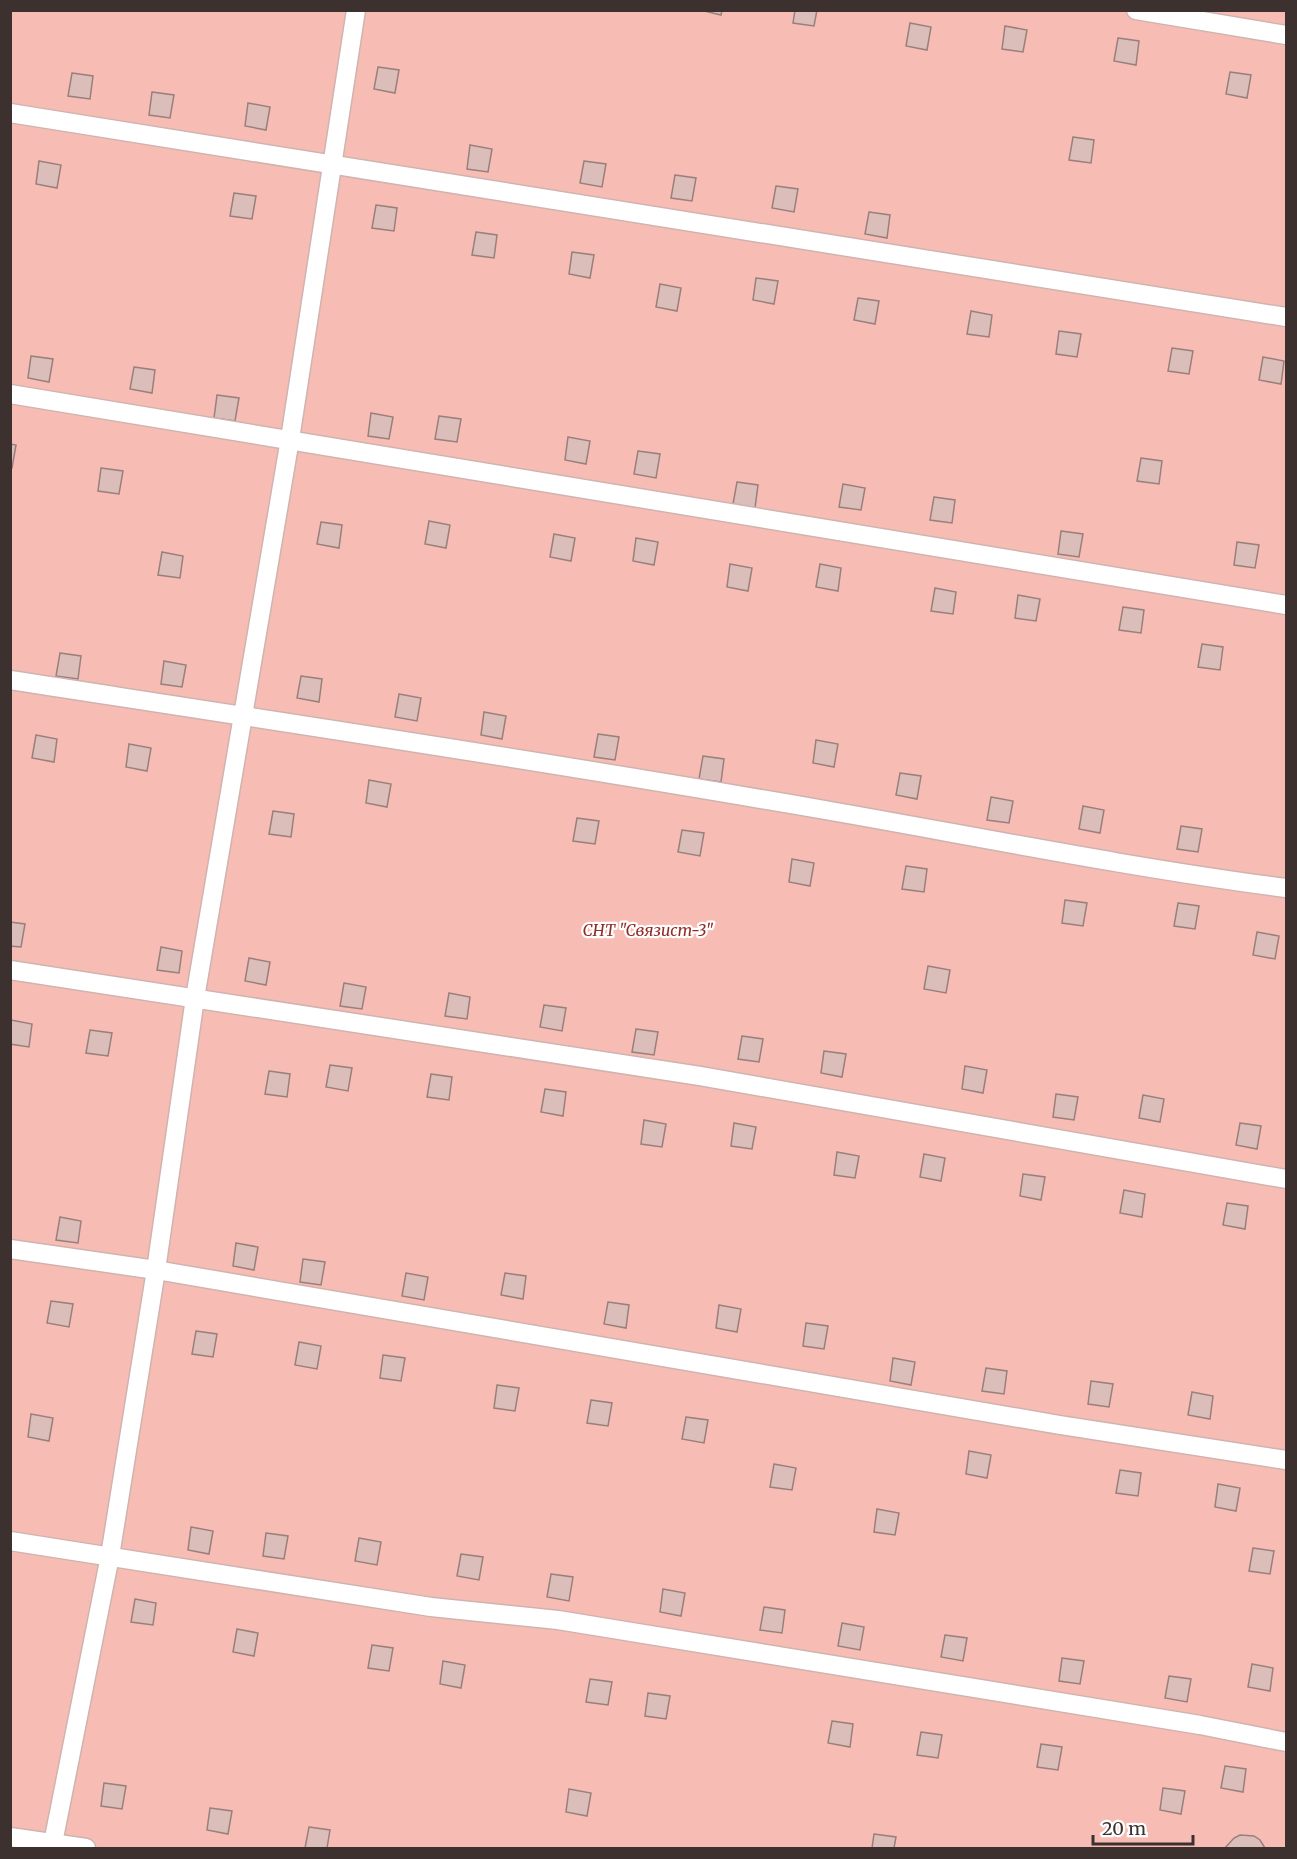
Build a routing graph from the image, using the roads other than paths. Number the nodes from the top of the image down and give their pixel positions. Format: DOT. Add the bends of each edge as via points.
graph roads {
  1 [pos="356,10"];
  2 [pos="1136,10"];
  3 [pos="1287,35"];
  4 [pos="10,112"];
  5 [pos="332,163"];
  6 [pos="1287,317"];
  7 [pos="10,394"];
  8 [pos="290,439"];
  9 [pos="1287,604"];
  10 [pos="10,680"];
  11 [pos="242,716"];
  12 [pos="1287,888"];
  13 [pos="10,970"];
  14 [pos="195,998"];
  15 [pos="1287,1179"];
  16 [pos="10,1249"];
  17 [pos="156,1270"];
  18 [pos="1287,1460"];
  19 [pos="10,1541"];
  20 [pos="110,1556"];
  21 [pos="1287,1742"];
  22 [pos="10,1837"];
  23 [pos="53,1846"];
  24 [pos="87,1848"];
  1 -- 5 [label="lane"];
  2 -- 3 [label="lane"];
  4 -- 5 [label="lane"];
  5 -- 6 [label="lane"];
  5 -- 8 [label="lane"];
  7 -- 8 [label="lane"];
  8 -- 9 [label="lane"];
  8 -- 11 [label="lane"];
  10 -- 11 [label="lane"];
  11 -- 12 [label="lane" via="823,810 1189,875"];
  11 -- 14 [label="lane"];
  13 -- 14 [label="lane"];
  14 -- 15 [label="lane" via="700,1076"];
  14 -- 17 [label="lane"];
  16 -- 17 [label="lane"];
  17 -- 18 [label="lane" via="1060,1425"];
  17 -- 20 [label="lane"];
  19 -- 20 [label="lane"];
  20 -- 21 [label="lane" via="431,1607 570,1622"];
  20 -- 23 [label="lane"];
  22 -- 23 [label="lane"];
  23 -- 24 [label="lane"];
}
